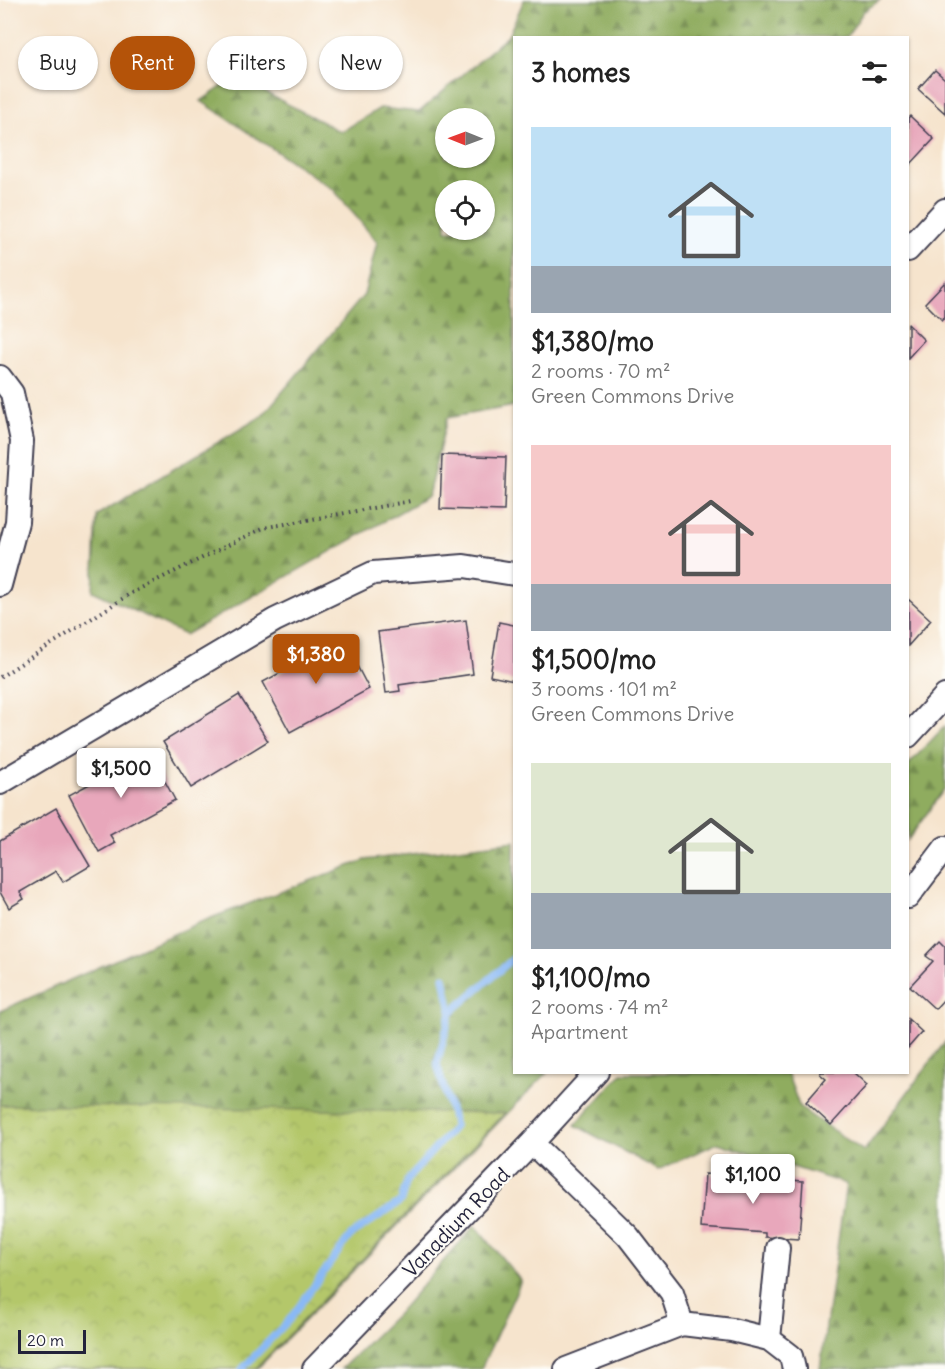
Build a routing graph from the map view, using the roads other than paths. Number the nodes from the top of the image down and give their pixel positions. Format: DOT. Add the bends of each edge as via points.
graph roads {
  1 [pos="945,210"];
  2 [pos="909,249"];
  3 [pos="0,377"];
  4 [pos="513,574"];
  5 [pos="0,585"];
  6 [pos="945,696"];
  7 [pos="909,735"];
  8 [pos="0,783"];
  9 [pos="945,848"];
  10 [pos="909,896"];
  11 [pos="595,1074"];
  12 [pos="532,1143"];
  13 [pos="778,1248"];
  14 [pos="682,1324"];
  15 [pos="770,1339"];
  16 [pos="314,1369"];
  17 [pos="566,1369"];
  18 [pos="794,1369"];
  1 -- 2 [label="street"];
  3 -- 5 [label="street" via="12,393 22,441 17,522"];
  4 -- 8 [label="street" via="464,566 373,573 275,620"];
  6 -- 7 [label="street"];
  9 -- 10 [label="street"];
  11 -- 12 [label="street, Vanadium Road"];
  12 -- 14 [label="street" via="628,1236 672,1293"];
  12 -- 16 [label="street, Vanadium Road"];
  13 -- 15 [label="street"];
  14 -- 15 [label="street"];
  14 -- 17 [label="street"];
  15 -- 18 [label="street" via="791,1356"];
}
